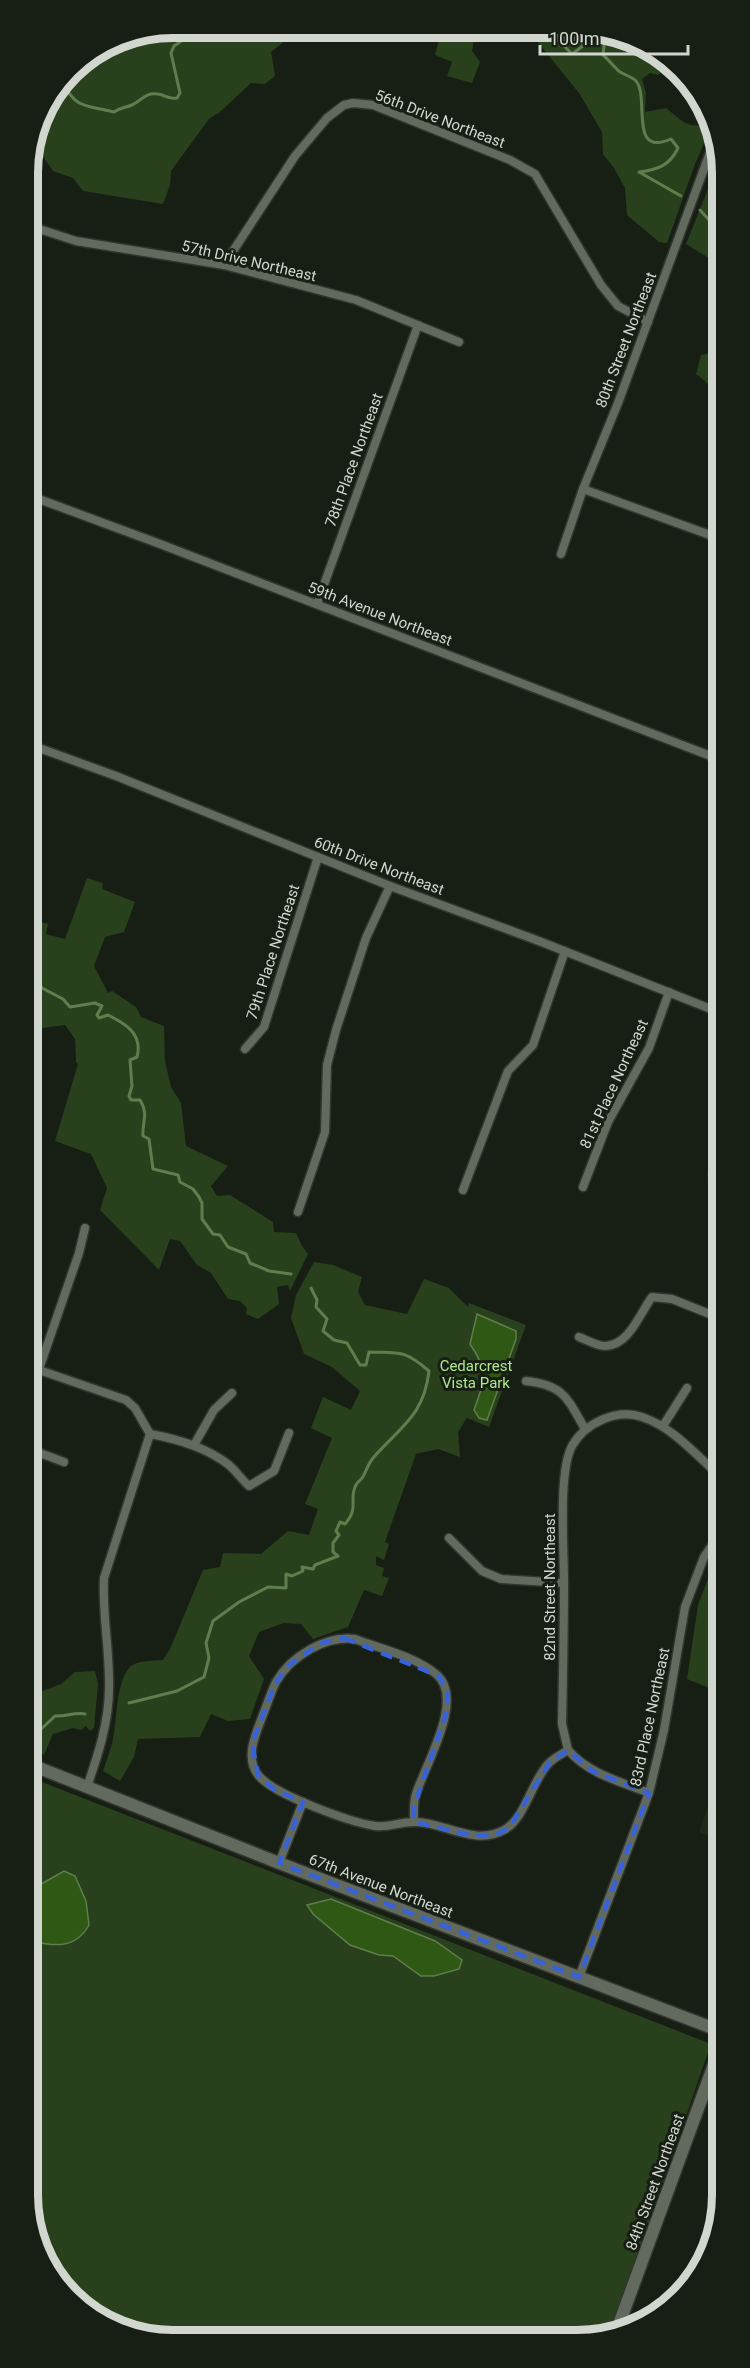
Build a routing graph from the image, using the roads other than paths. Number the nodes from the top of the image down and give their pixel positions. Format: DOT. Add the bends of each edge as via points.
graph roads {
  1 [pos="711,151"];
  2 [pos="38,229"];
  3 [pos="224,266"];
  4 [pos="648,322"];
  5 [pos="418,325"];
  6 [pos="459,342"];
  7 [pos="583,489"];
  8 [pos="38,499"];
  9 [pos="712,536"];
  10 [pos="561,554"];
  11 [pos="317,604"];
  12 [pos="38,748"];
  13 [pos="712,757"];
  14 [pos="318,857"];
  15 [pos="390,886"];
  16 [pos="565,951"];
  17 [pos="669,992"];
  18 [pos="712,1009"];
  19 [pos="244,1049"];
  20 [pos="583,1187"];
  21 [pos="463,1191"];
  22 [pos="298,1212"];
  23 [pos="85,1228"];
  24 [pos="712,1315"];
  25 [pos="579,1336"];
  26 [pos="39,1370"];
  27 [pos="526,1381"];
  28 [pos="687,1388"];
  29 [pos="232,1393"];
  30 [pos="663,1426"];
  31 [pos="585,1429"];
  32 [pos="289,1433"];
  33 [pos="150,1434"];
  34 [pos="194,1444"];
  35 [pos="38,1452"];
  36 [pos="64,1462"];
  37 [pos="712,1469"];
  38 [pos="449,1538"];
  39 [pos="712,1545"];
  40 [pos="564,1582"];
  41 [pos="568,1750"];
  42 [pos="38,1767"];
  43 [pos="87,1786"];
  44 [pos="649,1793"];
  45 [pos="303,1802"];
  46 [pos="414,1822"];
  47 [pos="279,1863"];
  48 [pos="579,1977"];
  49 [pos="712,2028"];
  50 [pos="712,2070"];
  51 [pos="619,2324"];
  1 -- 4 [label="street, 80th Street Northeast"];
  2 -- 3 [label="street, 57th Drive Northeast" via="76,241"];
  3 -- 4 [label="street, 56th Drive Northeast" via="295,156 327,118 344,105 374,105 510,160 535,174 601,285 618,306"];
  3 -- 5 [label="street, 57th Drive Northeast" via="356,300"];
  4 -- 7 [label="street, 80th Street Northeast"];
  5 -- 6 [label="street, 57th Drive Northeast"];
  5 -- 11 [label="street, 78th Place Northeast"];
  7 -- 9 [label="street"];
  7 -- 10 [label="street, 80th Street Northeast"];
  8 -- 11 [label="street, 59th Avenue Northeast"];
  11 -- 13 [label="street, 59th Avenue Northeast"];
  12 -- 14 [label="street, 60th Drive Northeast"];
  14 -- 15 [label="street, 60th Drive Northeast"];
  14 -- 19 [label="street, 79th Place Northeast" via="264,1027"];
  15 -- 16 [label="street, 60th Drive Northeast"];
  15 -- 22 [label="street" via="366,938 336,1030 327,1065 325,1132"];
  16 -- 17 [label="street, 60th Drive Northeast"];
  16 -- 21 [label="street" via="533,1045 508,1071"];
  17 -- 18 [label="street, 60th Drive Northeast"];
  17 -- 20 [label="street, 81st Place Northeast" via="649,1048 608,1122"];
  23 -- 26 [label="street"];
  24 -- 25 [label="street" via="672,1299 652,1297 618,1344 604,1346"];
  26 -- 33 [label="street" via="126,1400"];
  27 -- 31 [label="street" via="547,1383 565,1396"];
  28 -- 30 [label="street"];
  29 -- 34 [label="street" via="214,1410"];
  30 -- 31 [label="street" via="641,1416 621,1415"];
  30 -- 37 [label="street"];
  31 -- 40 [label="street, 82nd Street Northeast" via="572,1446 566,1464"];
  32 -- 34 [label="street" via="274,1471 249,1486 230,1466"];
  33 -- 34 [label="street"];
  33 -- 43 [label="street" via="104,1578 110,1688 107,1719"];
  35 -- 36 [label="street"];
  38 -- 40 [label="street" via="482,1571 501,1579"];
  39 -- 44 [label="street, 83rd Place Northeast" via="686,1607"];
  40 -- 41 [label="street, 82nd Street Northeast" via="562,1724"];
  41 -- 44 [label="street" via="592,1771"];
  41 -- 46 [label="street" via="549,1762 517,1817 503,1831 470,1835"];
  42 -- 43 [label="main road, 67th Avenue Northeast"];
  43 -- 47 [label="main road, 67th Avenue Northeast"];
  44 -- 48 [label="street, 83rd Place Northeast"];
  45 -- 46 [label="street" via="377,1826"];
  45 -- 46 [label="street" via="275,1790 258,1775 252,1743 275,1684 289,1665 321,1643 355,1639 423,1665 439,1676 448,1693 446,1714 416,1796"];
  45 -- 47 [label="street"];
  47 -- 48 [label="main road, 67th Avenue Northeast"];
  48 -- 49 [label="main road, 67th Avenue Northeast"];
  50 -- 51 [label="main road, 84th Street Northeast"];
}
